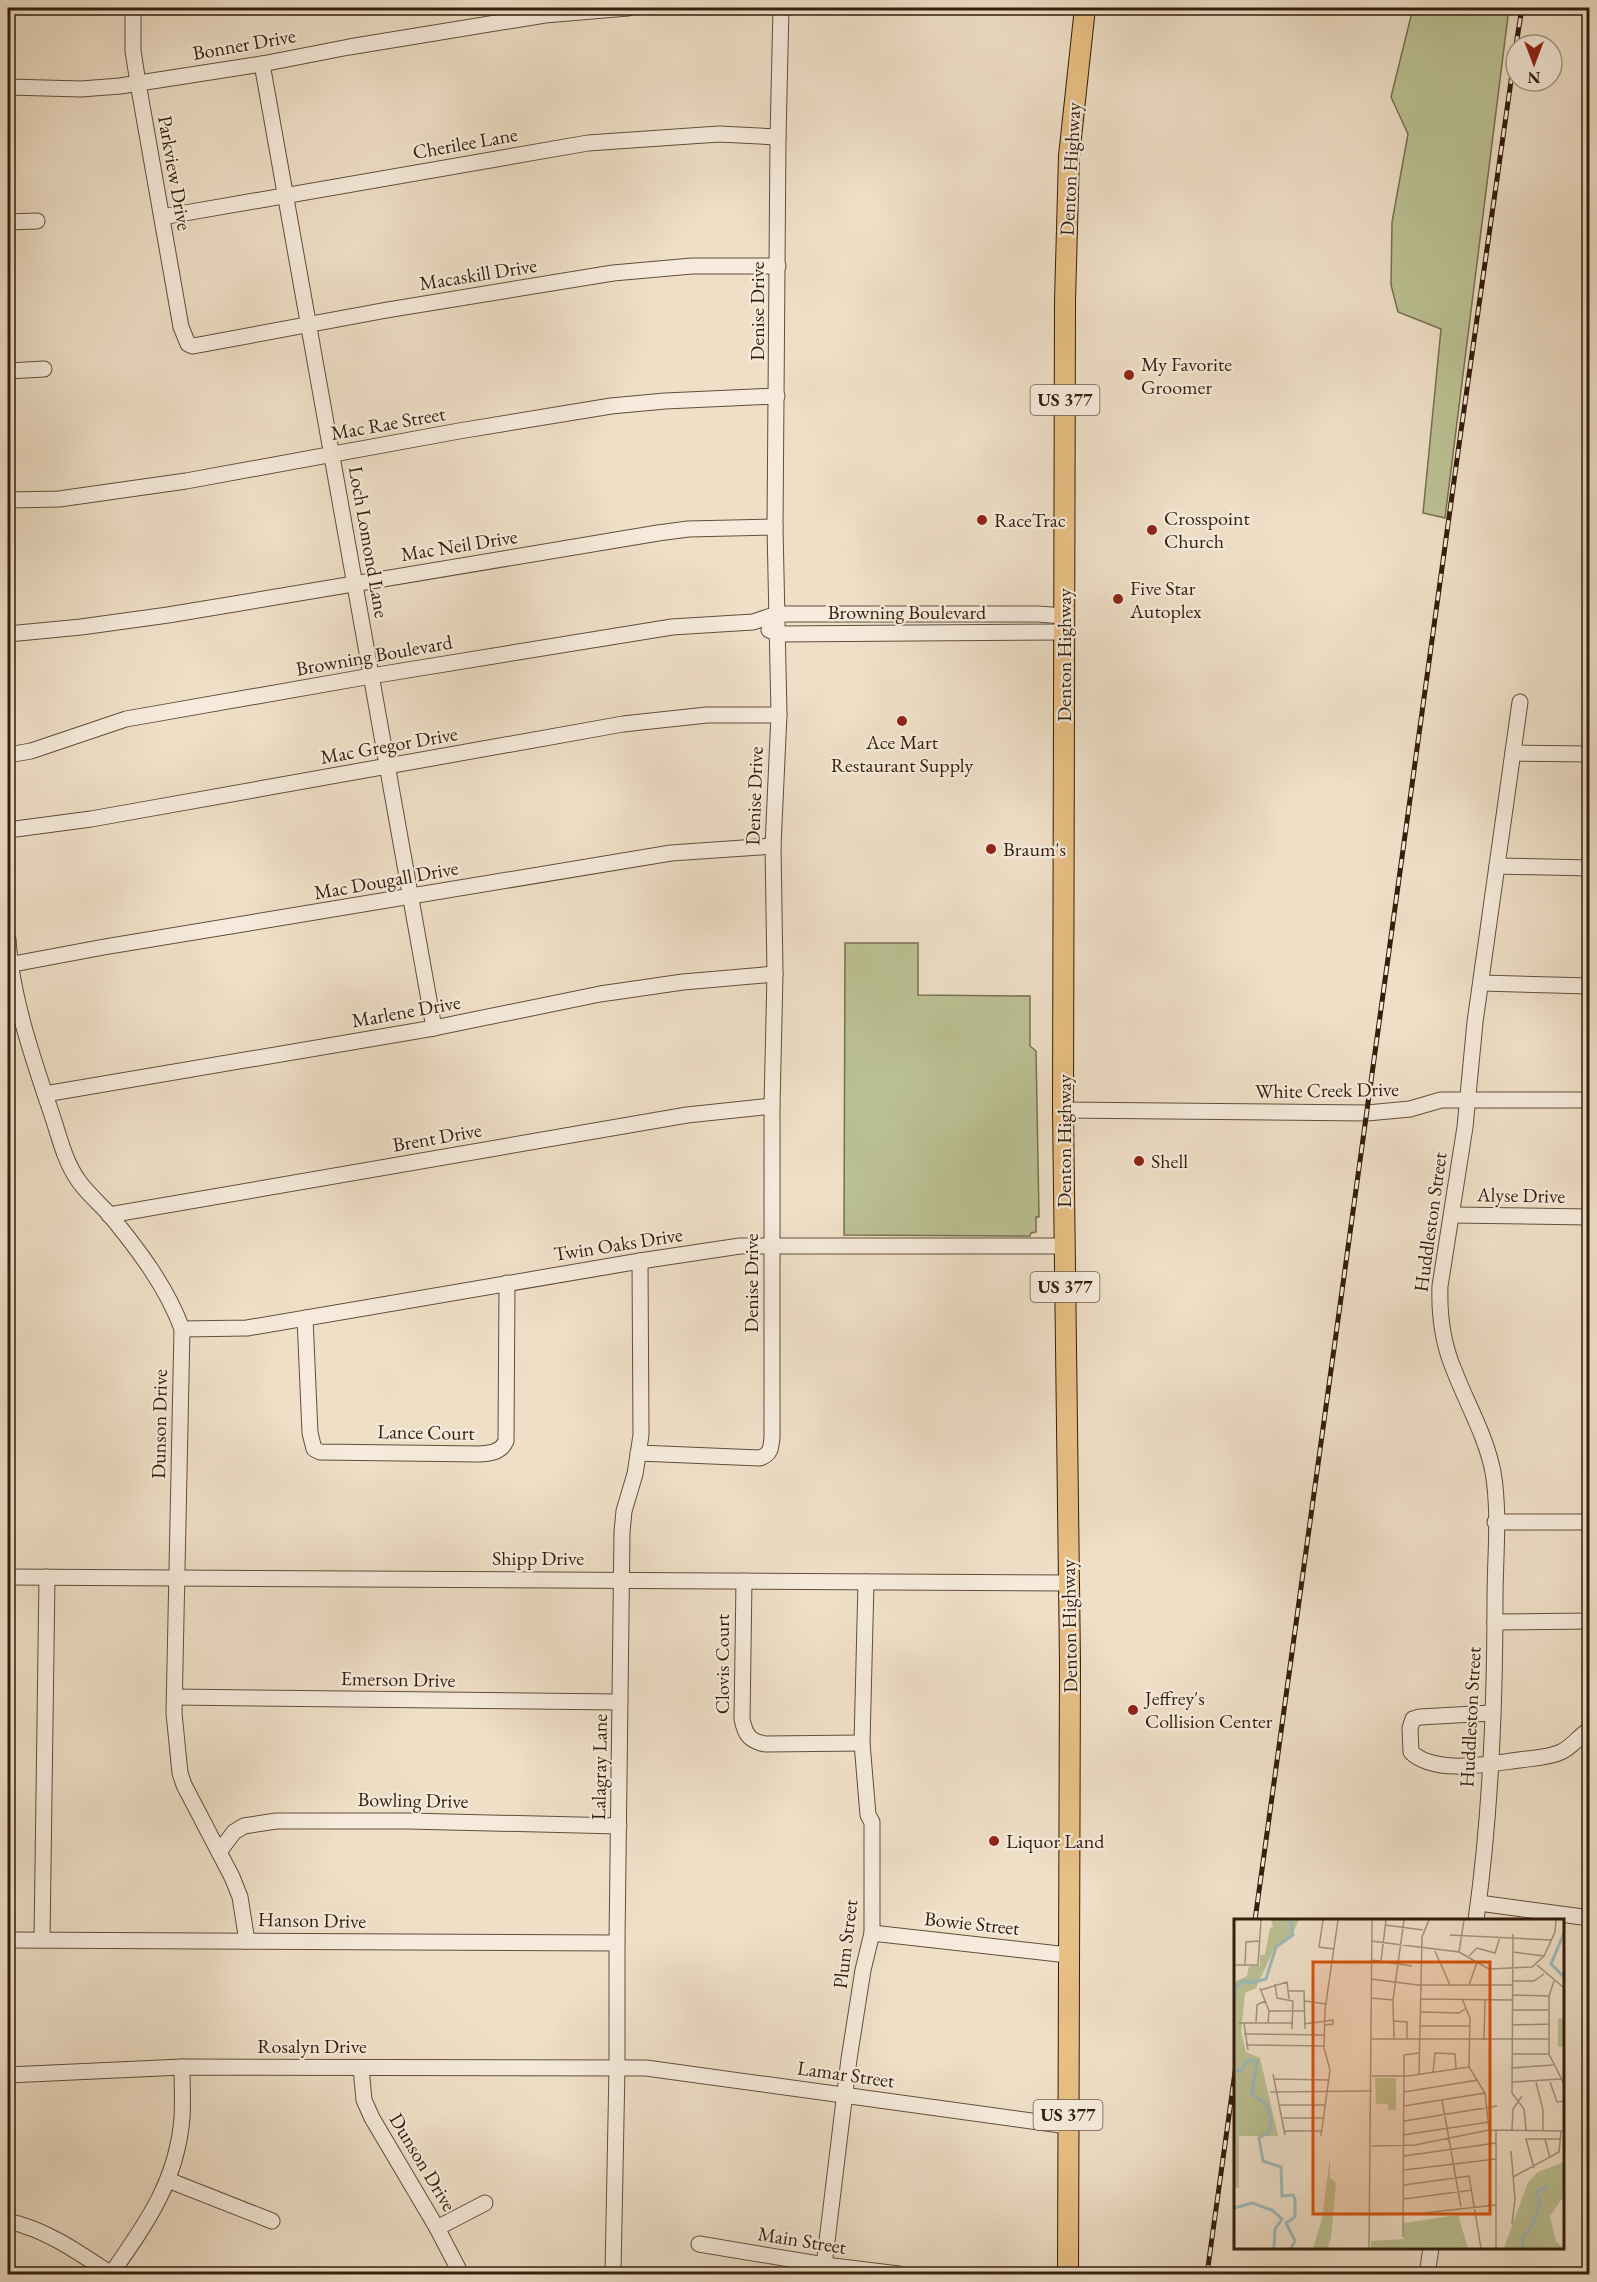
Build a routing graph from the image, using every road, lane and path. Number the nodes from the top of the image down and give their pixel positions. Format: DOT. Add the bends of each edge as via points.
graph roads {
  1 [pos="133,8"];
  2 [pos="628,8"];
  3 [pos="781,8"];
  4 [pos="1085,8"];
  5 [pos="262,64"];
  6 [pos="138,83"];
  7 [pos="8,87"];
  8 [pos="778,137"];
  9 [pos="285,195"];
  10 [pos="162,217"];
  11 [pos="37,221"];
  12 [pos="8,222"];
  13 [pos="778,266"];
  14 [pos="309,325"];
  15 [pos="188,344"];
  16 [pos="44,369"];
  17 [pos="8,371"];
  18 [pos="777,396"];
  19 [pos="332,454"];
  20 [pos="8,501"];
  21 [pos="776,527"];
  22 [pos="354,582"];
  23 [pos="777,614"];
  24 [pos="934,614"];
  25 [pos="753,622"];
  26 [pos="1064,624"];
  27 [pos="934,633"];
  28 [pos="8,634"];
  29 [pos="778,634"];
  30 [pos="371,676"];
  31 [pos="1520,702"];
  32 [pos="779,715"];
  33 [pos="1513,753"];
  34 [pos="1590,754"];
  35 [pos="8,755"];
  36 [pos="387,767"];
  37 [pos="8,830"];
  38 [pos="773,846"];
  39 [pos="1497,867"];
  40 [pos="1590,868"];
  41 [pos="411,897"];
  42 [pos="8,939"];
  43 [pos="9,965"];
  44 [pos="775,974"];
  45 [pos="1481,983"];
  46 [pos="1590,986"];
  47 [pos="434,1028"];
  48 [pos="45,1095"];
  49 [pos="1467,1100"];
  50 [pos="1590,1100"];
  51 [pos="772,1106"];
  52 [pos="1063,1110"];
  53 [pos="109,1215"];
  54 [pos="1452,1215"];
  55 [pos="1590,1217"];
  56 [pos="771,1246"];
  57 [pos="1064,1246"];
  58 [pos="640,1261"];
  59 [pos="507,1284"];
  60 [pos="305,1318"];
  61 [pos="182,1329"];
  62 [pos="638,1453"];
  63 [pos="1495,1522"];
  64 [pos="1590,1522"];
  65 [pos="8,1576"];
  66 [pos="46,1577"];
  67 [pos="178,1577"];
  68 [pos="621,1580"];
  69 [pos="744,1581"];
  70 [pos="866,1582"];
  71 [pos="1068,1583"];
  72 [pos="1590,1621"];
  73 [pos="1495,1622"];
  74 [pos="174,1697"];
  75 [pos="620,1702"];
  76 [pos="1492,1713"];
  77 [pos="1590,1729"];
  78 [pos="862,1743"];
  79 [pos="1490,1763"];
  80 [pos="619,1826"];
  81 [pos="219,1852"];
  82 [pos="1479,1903"];
  83 [pos="1590,1918"];
  84 [pos="1476,1919"];
  85 [pos="872,1934"];
  86 [pos="8,1940"];
  87 [pos="42,1940"];
  88 [pos="246,1941"];
  89 [pos="617,1943"];
  90 [pos="1068,1955"];
  91 [pos="182,2067"];
  92 [pos="617,2067"];
  93 [pos="361,2068"];
  94 [pos="8,2076"];
  95 [pos="845,2095"];
  96 [pos="1068,2126"];
  97 [pos="168,2180"];
  98 [pos="485,2203"];
  99 [pos="8,2221"];
  100 [pos="272,2221"];
  101 [pos="437,2228"];
  102 [pos="699,2244"];
  103 [pos="1431,2249"];
  104 [pos="824,2270"];
  105 [pos="111,2274"];
  106 [pos="461,2274"];
  107 [pos="613,2274"];
  108 [pos="899,2274"];
  109 [pos="1068,2274"];
  110 [pos="1427,2274"];
  1 -- 6 [label="street, Parkview Drive"];
  2 -- 5 [label="street, Bonner Drive" via="545,15"];
  3 -- 8 [label="street, Denise Drive"];
  4 -- 26 [label="main road, Denton Highway / US 377" via="1067,194"];
  5 -- 6 [label="street, Bonner Drive"];
  5 -- 9 [label="street, Loch Lomond Lane"];
  6 -- 7 [label="street, Bonner Drive" via="81,88"];
  6 -- 10 [label="street, Parkview Drive"];
  8 -- 9 [label="street, Cherilee Lane" via="719,134 588,143"];
  8 -- 13 [label="street, Denise Drive"];
  9 -- 10 [label="street, Cherilee Lane"];
  9 -- 14 [label="street, Loch Lomond Lane"];
  10 -- 15 [label="street, Parkview Drive" via="180,327"];
  11 -- 12 [label="street"];
  13 -- 14 [label="street, Macaskill Drive" via="692,266 613,273"];
  13 -- 18 [label="street, Denise Drive"];
  14 -- 15 [label="street, Macaskill Drive"];
  14 -- 19 [label="street, Loch Lomond Lane"];
  16 -- 17 [label="street"];
  18 -- 19 [label="street, Mac Rae Street" via="611,406"];
  18 -- 21 [label="street, Denise Drive"];
  19 -- 20 [label="street, Mac Rae Street" via="186,481 58,499"];
  19 -- 22 [label="street, Loch Lomond Lane"];
  21 -- 22 [label="street, Mac Neil Drive" via="678,530"];
  21 -- 23 [label="street, Denise Drive"];
  22 -- 28 [label="street, Mac Neil Drive" via="168,615"];
  22 -- 30 [label="street, Loch Lomond Lane"];
  23 -- 24 [label="street, Browning Boulevard"];
  23 -- 25 [label="street, Browning Boulevard"];
  23 -- 29 [label="street, Denise Drive"];
  24 -- 26 [label="street, Browning Boulevard" via="1038,614"];
  24 -- 27 [label="street"];
  25 -- 29 [label="street, Browning Boulevard"];
  25 -- 30 [label="street, Browning Boulevard" via="672,627"];
  26 -- 27 [label="street, Browning Boulevard"];
  26 -- 52 [label="main road, Denton Highway / US 377"];
  27 -- 29 [label="street, Browning Boulevard"];
  29 -- 32 [label="street, Denise Drive"];
  30 -- 35 [label="street, Browning Boulevard" via="126,719"];
  30 -- 36 [label="street, Loch Lomond Lane"];
  31 -- 33 [label="street, Huddleston Street"];
  32 -- 36 [label="street, Mac Gregor Drive" via="655,720"];
  32 -- 38 [label="street, Denise Drive"];
  33 -- 34 [label="street"];
  33 -- 39 [label="street, Huddleston Street"];
  36 -- 37 [label="street, Mac Gregor Drive"];
  36 -- 41 [label="street, Loch Lomond Lane"];
  38 -- 41 [label="street, Mac Dougall Drive" via="670,853"];
  38 -- 44 [label="street, Denise Drive"];
  39 -- 40 [label="street"];
  39 -- 45 [label="street, Huddleston Street"];
  41 -- 43 [label="street, Mac Dougall Drive"];
  41 -- 47 [label="street, Loch Lomond Lane"];
  42 -- 43 [label="street, Dunson Drive"];
  43 -- 48 [label="street, Dunson Drive"];
  44 -- 47 [label="street, Marlene Drive" via="621,991"];
  44 -- 51 [label="street, Denise Drive"];
  45 -- 46 [label="street"];
  45 -- 49 [label="street, Huddleston Street"];
  47 -- 48 [label="street, Marlene Drive"];
  48 -- 53 [label="street, Dunson Drive" via="67,1161"];
  49 -- 50 [label="street, White Creek Drive"];
  49 -- 52 [label="street, White Creek Drive" via="1442,1100 1394,1112 1366,1113"];
  49 -- 54 [label="street, Huddleston Street"];
  51 -- 53 [label="street, Brent Drive" via="687,1115"];
  51 -- 56 [label="street, Denise Drive"];
  52 -- 57 [label="main road, Denton Highway / US 377"];
  53 -- 61 [label="street, Dunson Drive" via="156,1276"];
  54 -- 55 [label="street, Alyse Drive"];
  54 -- 63 [label="street, Huddleston Street" via="1440,1305 1453,1368 1493,1472"];
  56 -- 57 [label="street, Twin Oaks Drive"];
  56 -- 58 [label="street, Twin Oaks Drive" via="740,1246"];
  56 -- 62 [label="street, Denise Drive" via="771,1450 760,1458"];
  57 -- 71 [label="main road, Denton Highway / US 377"];
  58 -- 59 [label="street, Twin Oaks Drive"];
  58 -- 62 [label="street, Lalagray Lane"];
  59 -- 60 [label="street, Twin Oaks Drive"];
  59 -- 60 [label="street, Lance Court" via="506,1441 497,1452 314,1449"];
  60 -- 61 [label="street, Twin Oaks Drive" via="247,1328"];
  61 -- 67 [label="street, Dunson Drive"];
  62 -- 68 [label="street, Lalagray Lane" via="624,1512"];
  63 -- 64 [label="street"];
  63 -- 73 [label="street, Huddleston Street"];
  65 -- 66 [label="street, Shipp Drive"];
  66 -- 67 [label="street, Shipp Drive"];
  66 -- 87 [label="street"];
  67 -- 68 [label="street, Shipp Drive"];
  67 -- 74 [label="street, Dunson Drive"];
  68 -- 69 [label="street, Shipp Drive"];
  68 -- 75 [label="street, Lalagray Lane"];
  69 -- 70 [label="street, Shipp Drive"];
  69 -- 78 [label="street, Clovis Court" via="742,1719 747,1736 765,1744"];
  70 -- 71 [label="street, Shipp Drive"];
  70 -- 78 [label="street, Plum Street"];
  71 -- 90 [label="main road, Denton Highway / US 377"];
  72 -- 73 [label="street"];
  73 -- 76 [label="street, Huddleston Street"];
  74 -- 75 [label="street, Emerson Drive"];
  74 -- 81 [label="street, Dunson Drive" via="180,1773"];
  75 -- 80 [label="street, Lalagray Lane"];
  76 -- 79 [label="street, Huddleston Street"];
  76 -- 79 [label="street" via="1420,1716 1413,1719 1410,1728 1411,1752 1418,1758 1454,1766"];
  77 -- 79 [label="street" via="1560,1753"];
  78 -- 85 [label="street, Plum Street" via="868,1815 872,1822"];
  79 -- 82 [label="street, Huddleston Street"];
  80 -- 81 [label="street, Bowling Drive" via="276,1821 244,1826 234,1832"];
  80 -- 89 [label="street, Lalagray Lane"];
  81 -- 88 [label="street, Dunson Drive" via="240,1897"];
  82 -- 83 [label="street"];
  82 -- 84 [label="street, Huddleston Street"];
  85 -- 90 [label="street, Bowie Street"];
  85 -- 95 [label="street, Plum Street"];
  86 -- 87 [label="street, Hanson Drive"];
  87 -- 88 [label="street, Hanson Drive"];
  88 -- 89 [label="street, Hanson Drive"];
  89 -- 92 [label="street, Lalagray Lane"];
  90 -- 96 [label="main road, Denton Highway / US 377"];
  91 -- 93 [label="street, Rosalyn Drive"];
  91 -- 94 [label="street, Rosalyn Drive"];
  91 -- 97 [label="street" via="182,2117"];
  92 -- 93 [label="street, Rosalyn Drive"];
  92 -- 95 [label="street, Lamar Street"];
  92 -- 107 [label="street, Lalagray Lane"];
  93 -- 101 [label="street, Dunson Drive" via="364,2100 372,2118"];
  95 -- 96 [label="street, Lamar Street"];
  95 -- 104 [label="street, Plum Street"];
  96 -- 109 [label="main road, Denton Highway / US 377"];
  97 -- 100 [label="street"];
  97 -- 105 [label="street" via="149,2221"];
  98 -- 101 [label="street"];
  99 -- 105 [label="street" via="56,2238"];
  101 -- 106 [label="street, Dunson Drive"];
  102 -- 104 [label="street, Main Street"];
  103 -- 110 [label="street"];
  104 -- 108 [label="street, Main Street"];
}
